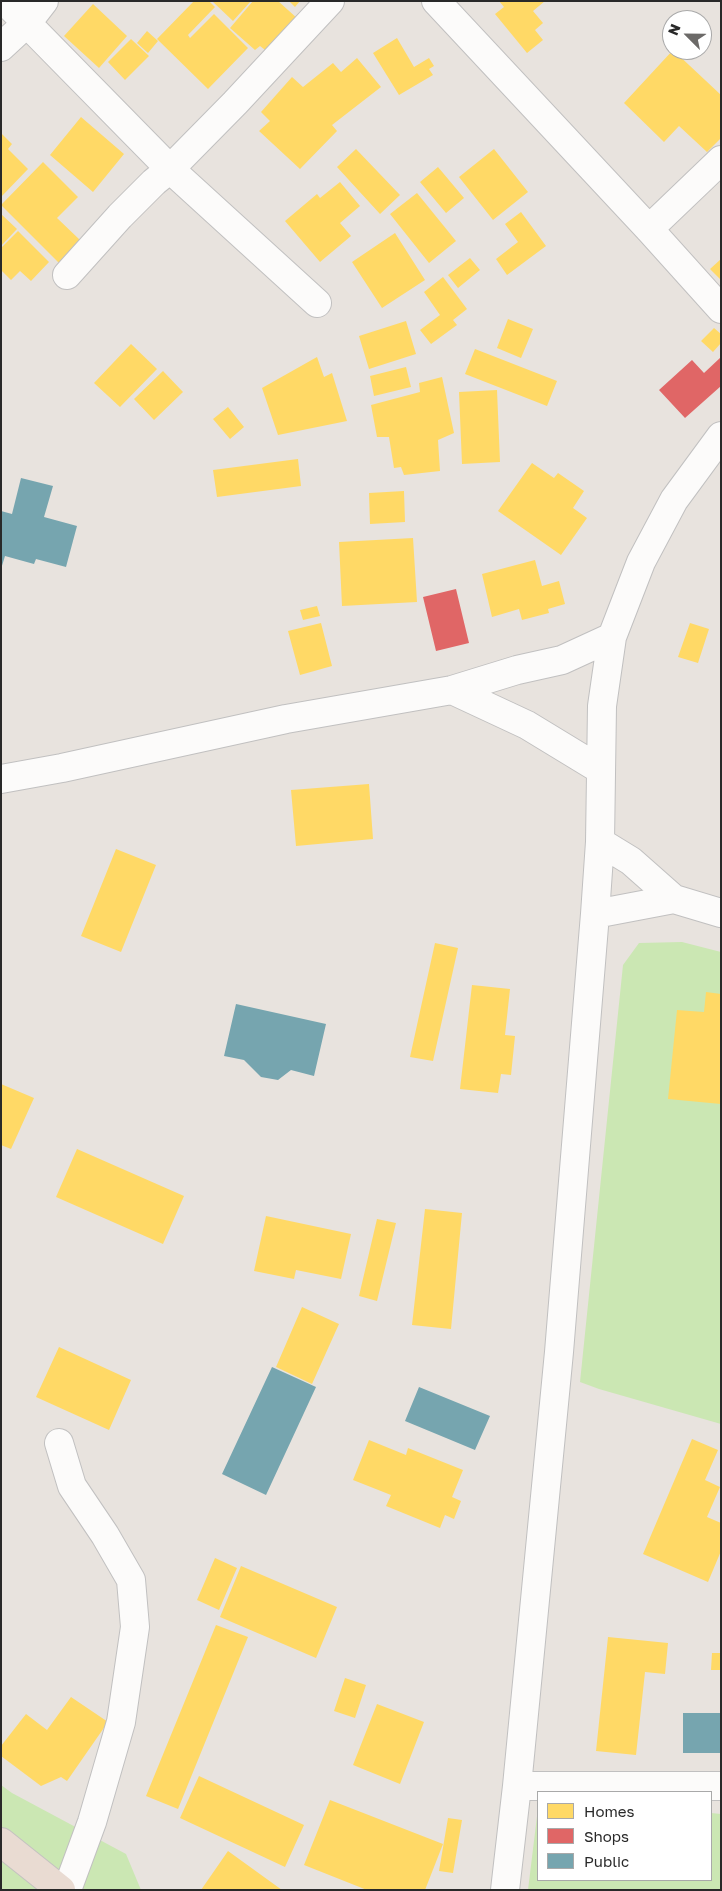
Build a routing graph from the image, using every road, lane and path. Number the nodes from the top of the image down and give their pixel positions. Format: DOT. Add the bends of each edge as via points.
graph roads {
  1 [pos="5,1"];
  2 [pos="44,1"];
  3 [pos="330,1"];
  4 [pos="436,1"];
  5 [pos="27,23"];
  6 [pos="1,47"];
  7 [pos="721,160"];
  8 [pos="170,169"];
  9 [pos="649,229"];
  10 [pos="67,275"];
  11 [pos="317,303"];
  12 [pos="721,310"];
  13 [pos="721,436"];
  14 [pos="612,637"];
  15 [pos="452,690"];
  16 [pos="601,770"];
  17 [pos="1,779"];
  18 [pos="600,842"];
  19 [pos="674,899"];
  20 [pos="721,913"];
  21 [pos="595,914"];
  22 [pos="59,1443"];
  23 [pos="517,1786"];
  24 [pos="721,1786"];
  25 [pos="1,1842"];
  26 [pos="61,1890"];
  27 [pos="67,1890"];
  28 [pos="505,1890"];
  1 -- 5 [label="street"];
  2 -- 5 [label="street"];
  3 -- 8 [label="street"];
  4 -- 9 [label="street"];
  5 -- 6 [label="street"];
  5 -- 8 [label="street"];
  7 -- 9 [label="street"];
  8 -- 10 [label="street" via="147,189"];
  8 -- 11 [label="street"];
  9 -- 12 [label="street"];
  13 -- 14 [label="street" via="674,500 641,562"];
  14 -- 15 [label="street" via="562,660"];
  14 -- 16 [label="street" via="602,706"];
  15 -- 16 [label="street" via="527,725"];
  15 -- 17 [label="street" via="286,719"];
  16 -- 18 [label="street"];
  18 -- 19 [label="street" via="631,861"];
  18 -- 21 [label="street"];
  19 -- 20 [label="street"];
  19 -- 21 [label="street"];
  21 -- 23 [label="street" via="559,1352"];
  22 -- 27 [label="street" via="72,1486 131,1580 135,1627 121,1722 92,1822"];
  23 -- 24 [label="street"];
  23 -- 28 [label="street"];
  25 -- 26 [label="highway"];
}
